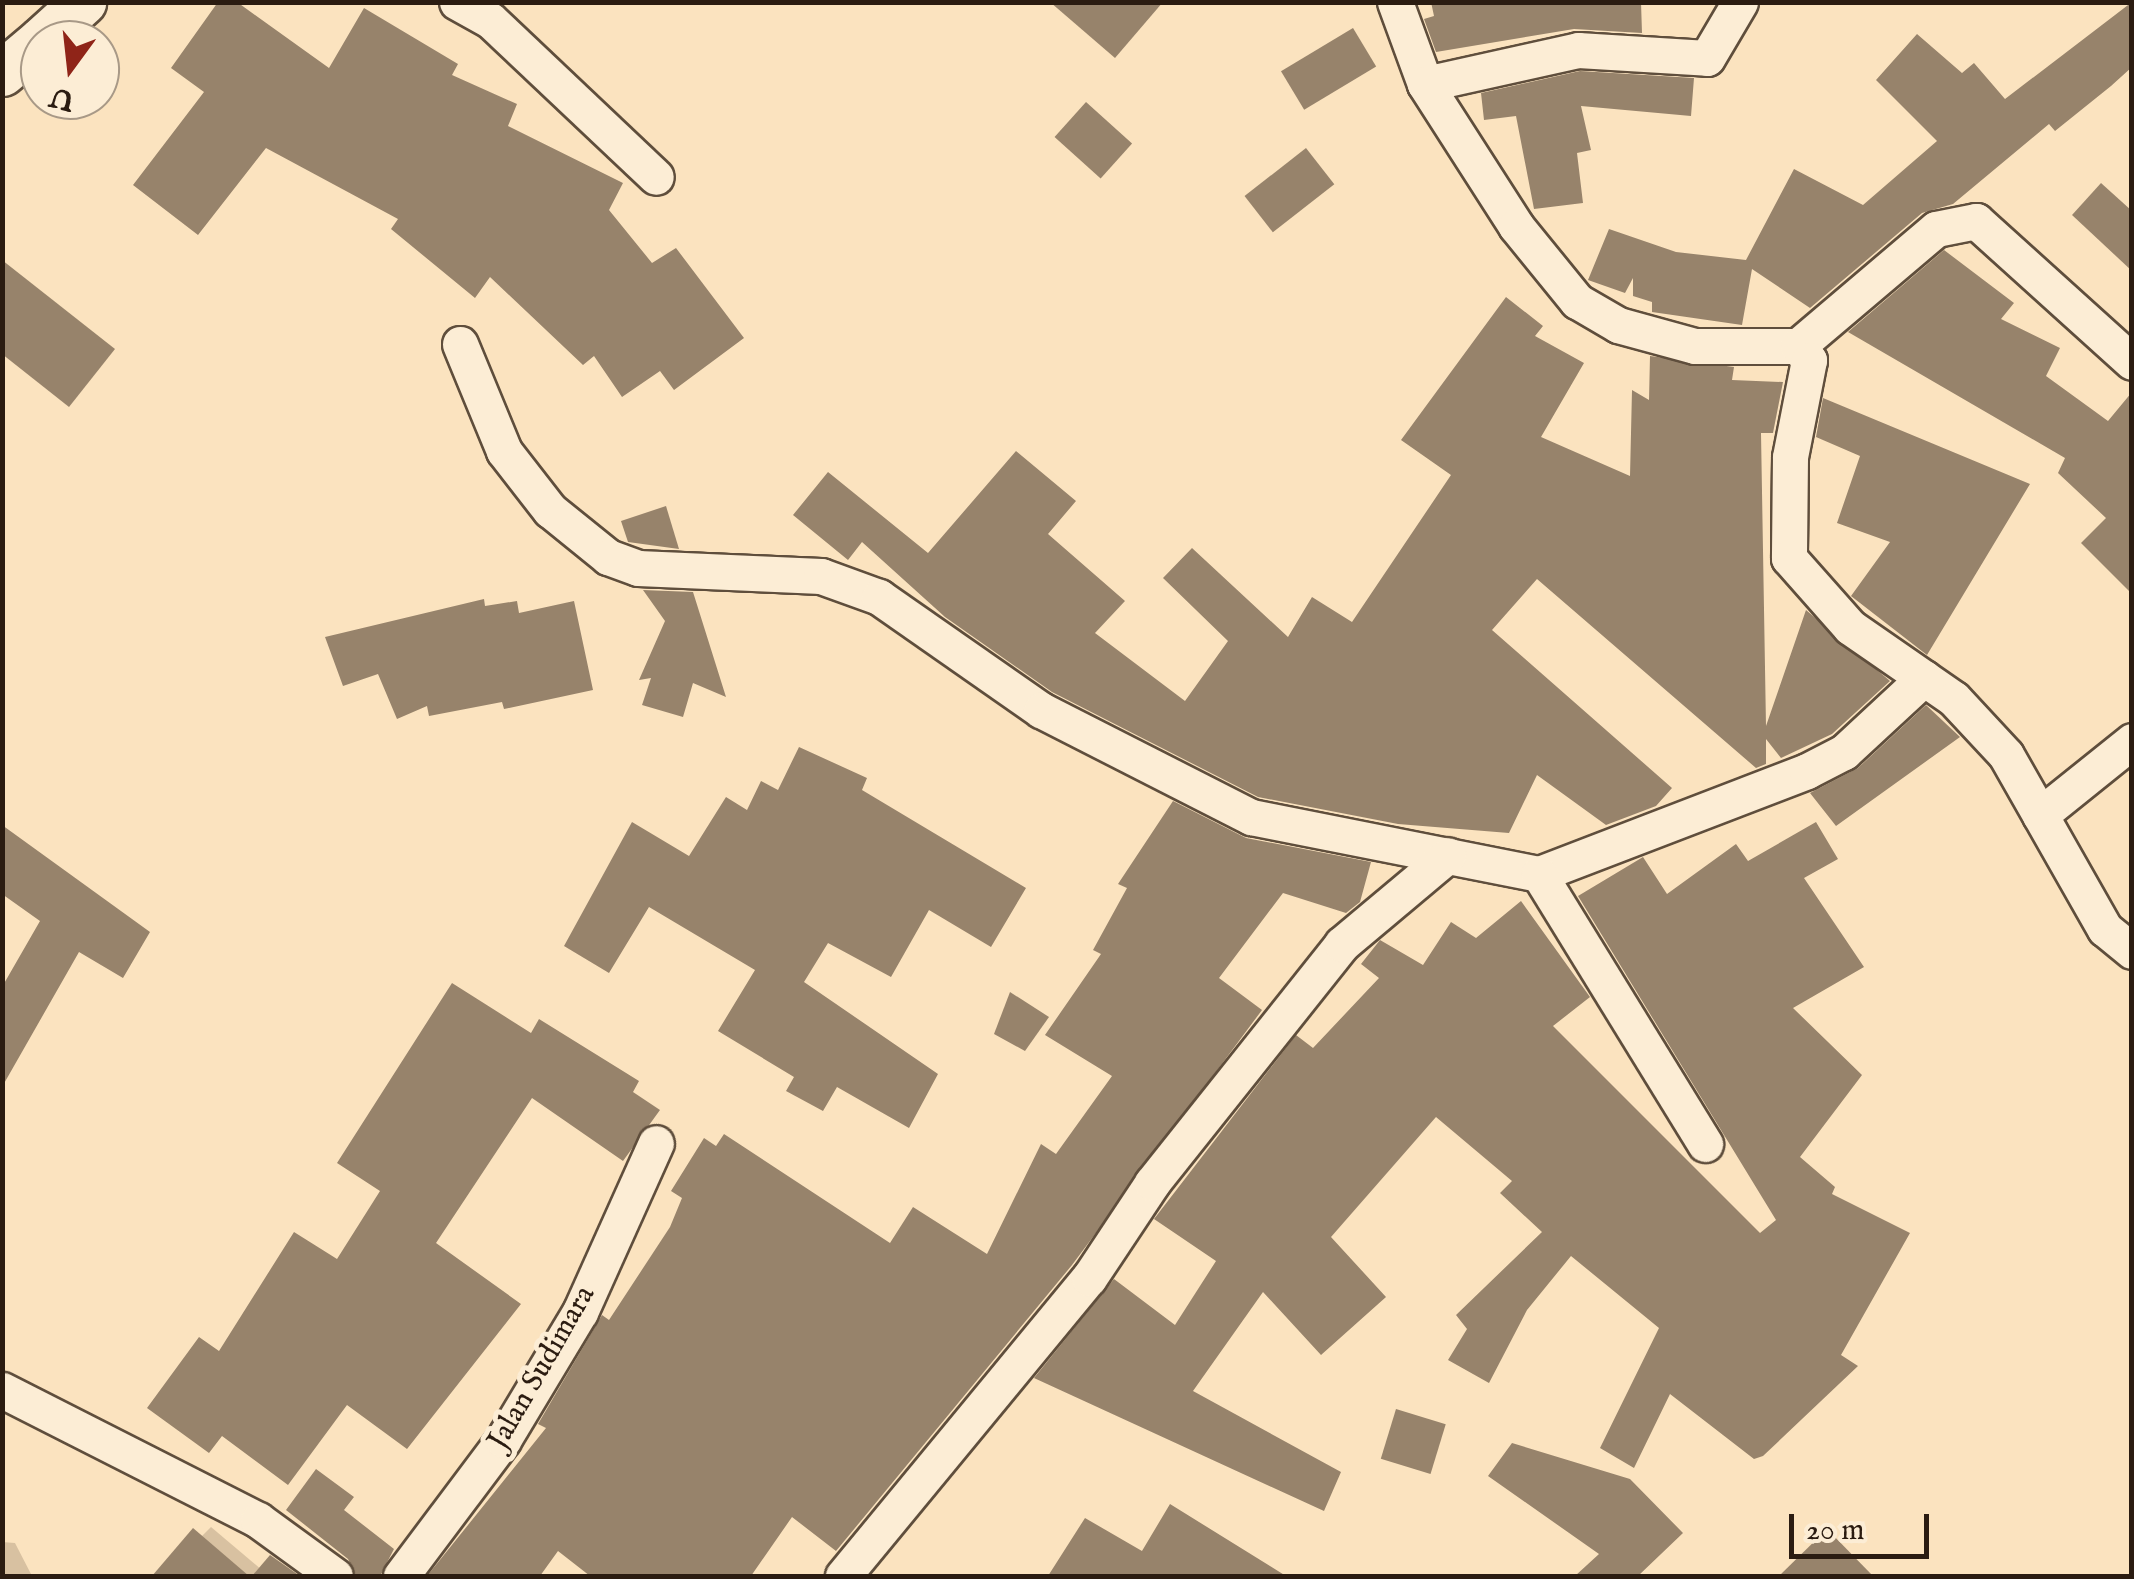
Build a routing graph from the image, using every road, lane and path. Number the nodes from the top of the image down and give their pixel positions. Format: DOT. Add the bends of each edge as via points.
graph roads {
  1 [pos="83,2"];
  2 [pos="457,2"];
  3 [pos="1394,2"];
  4 [pos="1740,2"];
  5 [pos="63,20"];
  6 [pos="1425,84"];
  7 [pos="656,177"];
  8 [pos="460,344"];
  9 [pos="1798,346"];
  10 [pos="2132,362"];
  11 [pos="1924,678"];
  12 [pos="2132,741"];
  13 [pos="2040,815"];
  14 [pos="1448,856"];
  15 [pos="1538,874"];
  16 [pos="2132,951"];
  17 [pos="656,1143"];
  18 [pos="1704,1144"];
  19 [pos="2,1390"];
  20 [pos="335,1576"];
  21 [pos="401,1576"];
  22 [pos="843,1576"];
  1 -- 5 [label="street"];
  2 -- 7 [label="street" via="490,20"];
  3 -- 6 [label="street"];
  4 -- 6 [label="street" via="1707,58 1578,50"];
  6 -- 9 [label="street" via="1516,226 1578,301 1618,325 1695,346"];
  8 -- 14 [label="street" via="504,451 550,510 608,557 638,568 822,576 879,597 950,652 1155,776 1251,817"];
  9 -- 10 [label="street" via="1887,266 1964,220 1990,230"];
  9 -- 11 [label="street" via="1809,360 1790,456 1789,558 1850,627"];
  11 -- 13 [label="street" via="2006,754"];
  11 -- 15 [label="street" via="1844,752 1807,771"];
  12 -- 13 [label="street"];
  13 -- 16 [label="street" via="2105,929"];
  14 -- 15 [label="street"];
  14 -- 22 [label="street" via="1342,944 1089,1278"];
  15 -- 18 [label="street"];
  17 -- 21 [label="street, Jalan Sudimara" via="580,1312 503,1440"];
  19 -- 20 [label="street" via="258,1520"];
}
